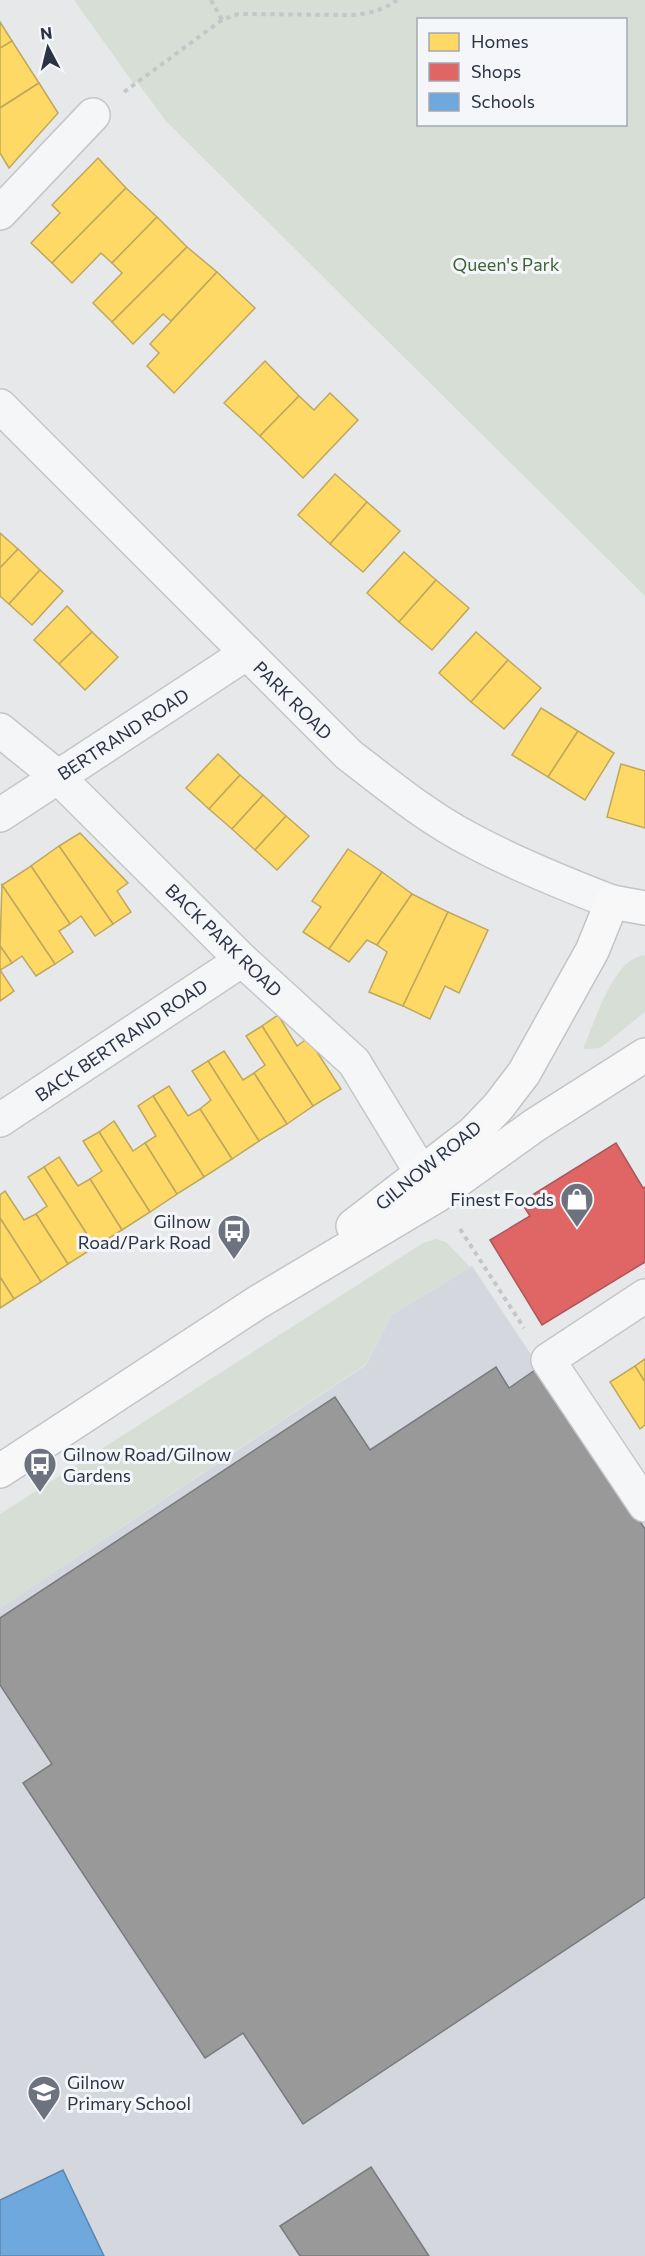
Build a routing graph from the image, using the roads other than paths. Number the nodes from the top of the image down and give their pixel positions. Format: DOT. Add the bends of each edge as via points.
graph roads {
  1 [pos="93,115"];
  2 [pos="0,213"];
  3 [pos="0,406"];
  4 [pos="247,653"];
  5 [pos="0,730"];
  6 [pos="58,777"];
  7 [pos="0,814"];
  8 [pos="612,902"];
  9 [pos="645,908"];
  10 [pos="242,960"];
  11 [pos="645,1055"];
  12 [pos="0,1120"];
  13 [pos="421,1172"];
  14 [pos="645,1296"];
  15 [pos="258,1302"];
  16 [pos="0,1471"];
  17 [pos="640,1486"];
  1 -- 2 [label="street"];
  3 -- 4 [label="street, PARK ROAD"];
  4 -- 6 [label="street, BERTRAND ROAD"];
  4 -- 8 [label="street, PARK ROAD" via="349,754 408,801 471,840 540,874"];
  5 -- 6 [label="street, BACK PARK ROAD"];
  6 -- 7 [label="street, BERTRAND ROAD"];
  6 -- 10 [label="street, BACK PARK ROAD"];
  8 -- 9 [label="main road, PARK ROAD"];
  8 -- 13 [label="main road, GILNOW ROAD" via="592,951 524,1073 473,1133"];
  10 -- 12 [label="street, BACK BERTRAND ROAD"];
  10 -- 13 [label="street, BACK PARK ROAD" via="354,1062"];
  11 -- 15 [label="main road, GILNOW ROAD" via="535,1125 436,1196"];
  13 -- 15 [label="main road, GILNOW ROAD"];
  14 -- 17 [label="street" via="548,1360"];
  15 -- 16 [label="main road, GILNOW ROAD"];
}
